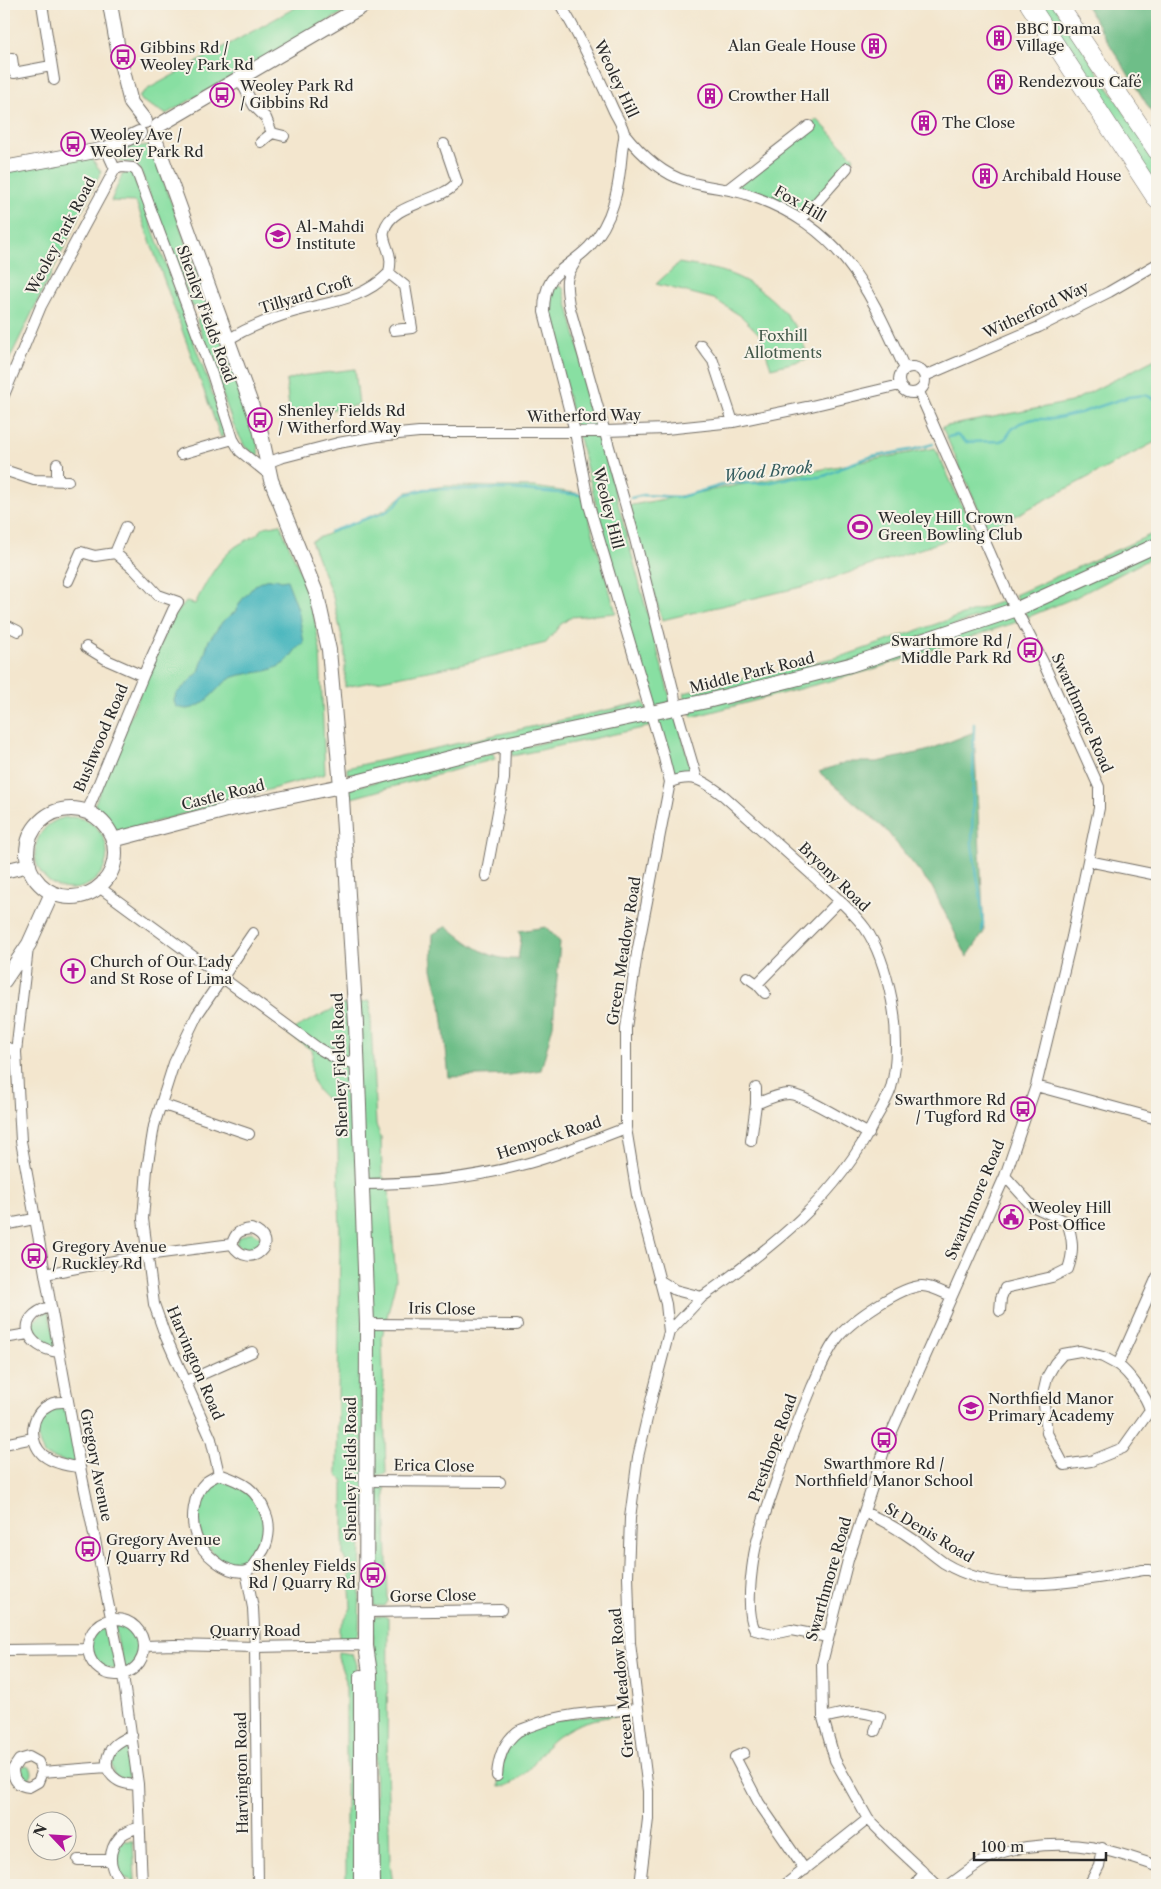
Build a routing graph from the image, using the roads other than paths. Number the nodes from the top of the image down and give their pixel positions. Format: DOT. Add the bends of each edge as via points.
graph roads {
  1 [pos="42,4"];
  2 [pos="110,4"];
  3 [pos="366,4"];
  4 [pos="560,4"];
  5 [pos="1029,4"];
  6 [pos="1058,4"];
  7 [pos="12,58"];
  8 [pos="51,66"];
  9 [pos="239,78"];
  10 [pos="54,80"];
  11 [pos="809,126"];
  12 [pos="142,127"];
  13 [pos="157,132"];
  14 [pos="272,133"];
  15 [pos="624,133"];
  16 [pos="284,136"];
  17 [pos="261,142"];
  18 [pos="444,144"];
  19 [pos="106,148"];
  20 [pos="1157,152"];
  21 [pos="4,168"];
  22 [pos="847,168"];
  23 [pos="115,169"];
  24 [pos="728,189"];
  25 [pos="1157,200"];
  26 [pos="801,220"];
  27 [pos="583,252"];
  28 [pos="1157,264"];
  29 [pos="389,273"];
  30 [pos="394,330"];
  31 [pos="227,340"];
  32 [pos="701,345"];
  33 [pos="905,369"];
  34 [pos="924,376"];
  35 [pos="900,385"];
  36 [pos="919,392"];
  37 [pos="4,396"];
  38 [pos="733,422"];
  39 [pos="605,431"];
  40 [pos="575,432"];
  41 [pos="233,439"];
  42 [pos="181,454"];
  43 [pos="57,464"];
  44 [pos="4,470"];
  45 [pos="269,470"];
  46 [pos="126,527"];
  47 [pos="1157,545"];
  48 [pos="115,553"];
  49 [pos="68,581"];
  50 [pos="1017,609"];
  51 [pos="4,624"];
  52 [pos="18,631"];
  53 [pos="86,647"];
  54 [pos="143,676"];
  55 [pos="676,708"];
  56 [pos="650,714"];
  57 [pos="505,744"];
  58 [pos="697,779"];
  59 [pos="670,782"];
  60 [pos="341,786"];
  61 [pos="87,812"];
  62 [pos="113,840"];
  63 [pos="1088,861"];
  64 [pos="28,865"];
  65 [pos="4,871"];
  66 [pos="1157,875"];
  67 [pos="486,876"];
  68 [pos="100,887"];
  69 [pos="52,893"];
  70 [pos="840,900"];
  71 [pos="254,933"];
  72 [pos="28,944"];
  73 [pos="747,977"];
  74 [pos="222,978"];
  75 [pos="4,981"];
  76 [pos="757,984"];
  77 [pos="765,993"];
  78 [pos="4,1046"];
  79 [pos="16,1052"];
  80 [pos="358,1064"];
  81 [pos="1036,1086"];
  82 [pos="756,1088"];
  83 [pos="161,1104"];
  84 [pos="756,1104"];
  85 [pos="1157,1119"];
  86 [pos="626,1128"];
  87 [pos="249,1134"];
  88 [pos="868,1134"];
  89 [pos="751,1141"];
  90 [pos="1005,1176"];
  91 [pos="361,1184"];
  92 [pos="34,1219"];
  93 [pos="4,1225"];
  94 [pos="232,1244"];
  95 [pos="146,1255"];
  96 [pos="45,1274"];
  97 [pos="1157,1277"];
  98 [pos="659,1280"];
  99 [pos="951,1296"];
  100 [pos="702,1298"];
  101 [pos="50,1307"];
  102 [pos="1000,1311"];
  103 [pos="367,1324"];
  104 [pos="517,1325"];
  105 [pos="669,1332"];
  106 [pos="28,1334"];
  107 [pos="4,1338"];
  108 [pos="59,1352"];
  109 [pos="252,1352"];
  110 [pos="1118,1365"];
  111 [pos="187,1381"];
  112 [pos="68,1402"];
  113 [pos="33,1438"];
  114 [pos="4,1444"];
  115 [pos="80,1467"];
  116 [pos="219,1474"];
  117 [pos="367,1481"];
  118 [pos="500,1482"];
  119 [pos="864,1512"];
  120 [pos="246,1571"];
  121 [pos="1157,1572"];
  122 [pos="501,1610"];
  123 [pos="366,1612"];
  124 [pos="112,1620"];
  125 [pos="828,1638"];
  126 [pos="145,1646"];
  127 [pos="366,1646"];
  128 [pos="255,1647"];
  129 [pos="88,1649"];
  130 [pos="4,1650"];
  131 [pos="123,1675"];
  132 [pos="637,1709"];
  133 [pos="822,1718"];
  134 [pos="875,1730"];
  135 [pos="132,1735"];
  136 [pos="736,1757"];
  137 [pos="108,1767"];
  138 [pos="42,1772"];
  139 [pos="497,1776"];
  140 [pos="138,1784"];
  141 [pos="868,1819"];
  142 [pos="140,1827"];
  143 [pos="1102,1848"];
  144 [pos="78,1860"];
  145 [pos="111,1860"];
  146 [pos="1157,1866"];
  147 [pos="805,1870"];
  148 [pos="924,1872"];
  149 [pos="129,1885"];
  150 [pos="142,1885"];
  151 [pos="258,1885"];
  152 [pos="361,1885"];
  153 [pos="373,1885"];
  154 [pos="640,1885"];
  155 [pos="785,1885"];
  156 [pos="916,1885"];
  157 [pos="937,1885"];
  158 [pos="949,1885"];
  159 [pos="1089,1885"];
  1 -- 8 [label="street"];
  2 -- 12 [label="street" via="131,103"];
  3 -- 9 [label="street"];
  4 -- 15 [label="street, Weoley Hill" via="579,34"];
  5 -- 25 [label="highway"];
  6 -- 20 [label="highway"];
  7 -- 8 [label="street" via="14,72"];
  8 -- 10 [label="street"];
  9 -- 13 [label="street"];
  9 -- 14 [label="street" via="254,106 266,118"];
  11 -- 24 [label="street"];
  12 -- 13 [label="street" via="154,121"];
  12 -- 19 [label="street"];
  13 -- 31 [label="street, Shenley Fields Road"];
  14 -- 16 [label="street"];
  14 -- 17 [label="street"];
  15 -- 24 [label="street, Fox Hill" via="649,159 672,175 685,181"];
  15 -- 27 [label="street, Weoley Hill" via="615,203 602,230"];
  18 -- 29 [label="street" via="458,182 453,188 392,217 384,228"];
  19 -- 21 [label="street"];
  19 -- 23 [label="street, Weoley Park Road"];
  22 -- 26 [label="street"];
  23 -- 37 [label="street, Weoley Park Road" via="41,306"];
  23 -- 41 [label="street, Shenley Fields Road" via="133,168 137,172"];
  24 -- 26 [label="street, Fox Hill" via="769,202"];
  26 -- 33 [label="street, Fox Hill" via="821,233 853,268 877,307"];
  27 -- 39 [label="street, Weoley Hill" via="567,274 567,288"];
  27 -- 40 [label="street, Weoley Hill" via="559,270 548,283 544,298 544,312"];
  28 -- 34 [label="street, Witherford Way" via="1039,327"];
  29 -- 30 [label="street" via="405,286 412,328"];
  29 -- 31 [label="street, Tillyard Croft" via="364,293 284,315"];
  31 -- 45 [label="street, Shenley Fields Road" via="260,429"];
  32 -- 38 [label="street" via="713,361"];
  33 -- 34 [label="street" via="916,367"];
  33 -- 35 [label="street" via="899,378"];
  34 -- 36 [label="street" via="925,384"];
  35 -- 36 [label="street" via="907,392"];
  35 -- 38 [label="street, Witherford Way"];
  36 -- 50 [label="street"];
  38 -- 39 [label="street, Witherford Way"];
  39 -- 40 [label="street, Witherford Way"];
  39 -- 55 [label="street, Weoley Hill"];
  40 -- 45 [label="street, Witherford Way" via="419,432 378,436 280,458"];
  40 -- 56 [label="street, Weoley Hill" via="589,505"];
  41 -- 42 [label="street"];
  41 -- 45 [label="street, Shenley Fields Road" via="240,451"];
  43 -- 44 [label="street" via="62,480 34,480"];
  45 -- 60 [label="street, Shenley Fields Road" via="317,595 327,641"];
  46 -- 48 [label="street"];
  47 -- 50 [label="street, Middle Park Road"];
  48 -- 49 [label="street" via="95,556 81,552"];
  48 -- 54 [label="street, Bushwood Road" via="158,594 178,602"];
  50 -- 55 [label="street, Middle Park Road" via="850,665"];
  50 -- 63 [label="street, Swarthmore Road" via="1099,787 1098,818"];
  51 -- 52 [label="street"];
  53 -- 54 [label="street, Bushwood Road"];
  54 -- 61 [label="street, Bushwood Road"];
  55 -- 56 [label="street, Middle Park Road"];
  55 -- 58 [label="street"];
  56 -- 57 [label="street, Middle Park Road"];
  56 -- 59 [label="street, Weoley Hill"];
  57 -- 60 [label="street, Middle Park Road"];
  57 -- 67 [label="street" via="504,779"];
  58 -- 59 [label="street" via="682,778"];
  58 -- 70 [label="street, Bryony Road" via="724,796"];
  59 -- 86 [label="street, Green Meadow Road" via="627,1020"];
  60 -- 62 [label="street, Castle Road" via="231,809"];
  60 -- 80 [label="street, Shenley Fields Road"];
  61 -- 62 [label="street" via="105,824"];
  61 -- 64 [label="street" via="61,810 45,818 29,839"];
  62 -- 68 [label="street" via="114,863"];
  63 -- 66 [label="street"];
  63 -- 81 [label="street, Swarthmore Road"];
  64 -- 65 [label="street"];
  64 -- 69 [label="street" via="38,883"];
  68 -- 69 [label="street" via="72,898"];
  68 -- 74 [label="street"];
  69 -- 72 [label="street"];
  70 -- 76 [label="street"];
  70 -- 88 [label="street, Bryony Road" via="865,928 878,953 887,977 895,1017 896,1053 891,1088"];
  71 -- 74 [label="street, Harvington Road"];
  72 -- 75 [label="street"];
  72 -- 79 [label="street, Gregory Avenue"];
  73 -- 76 [label="street"];
  74 -- 80 [label="street" via="318,1048 337,1059"];
  74 -- 83 [label="street, Harvington Road" via="174,1063"];
  76 -- 77 [label="street"];
  78 -- 79 [label="street"];
  79 -- 92 [label="street, Gregory Avenue" via="21,1141"];
  80 -- 91 [label="street, Shenley Fields Road"];
  81 -- 85 [label="street"];
  81 -- 90 [label="street, Swarthmore Road"];
  82 -- 84 [label="street"];
  83 -- 87 [label="street"];
  83 -- 95 [label="street, Harvington Road" via="147,1169 143,1220"];
  84 -- 88 [label="street" via="789,1094 803,1098"];
  84 -- 89 [label="street"];
  86 -- 91 [label="street, Hemyock Road" via="522,1165 454,1179"];
  86 -- 98 [label="street, Green Meadow Road" via="637,1195"];
  88 -- 100 [label="street, Bryony Road" via="839,1179 816,1206 740,1271"];
  90 -- 99 [label="street, Swarthmore Road"];
  90 -- 102 [label="street" via="1032,1206 1067,1222 1073,1238 1068,1269 1052,1277 1005,1288"];
  91 -- 103 [label="street, Shenley Fields Road"];
  92 -- 93 [label="street"];
  92 -- 96 [label="street, Gregory Avenue"];
  94 -- 95 [label="street"];
  95 -- 96 [label="street"];
  95 -- 111 [label="street, Harvington Road" via="154,1304"];
  96 -- 101 [label="street, Gregory Avenue"];
  97 -- 110 [label="street"];
  98 -- 100 [label="street" via="675,1290"];
  98 -- 105 [label="street, Green Meadow Road"];
  99 -- 119 [label="street, Swarthmore Road" via="886,1445"];
  99 -- 125 [label="street, Presthope Road" via="924,1286 914,1286 898,1292 858,1320 839,1336 797,1420 754,1554 750,1606 752,1625 755,1630 773,1634 791,1630"];
  100 -- 105 [label="street"];
  101 -- 106 [label="street" via="34,1314 28,1322"];
  101 -- 108 [label="street, Gregory Avenue"];
  103 -- 104 [label="street, Iris Close"];
  103 -- 117 [label="street, Shenley Fields Road"];
  105 -- 132 [label="street, Green Meadow Road" via="638,1457 630,1518 630,1643"];
  106 -- 107 [label="street"];
  106 -- 108 [label="street" via="41,1348"];
  108 -- 112 [label="street, Gregory Avenue"];
  109 -- 111 [label="street"];
  110 -- 110 [label="street" via="1080,1351 1063,1354 1047,1377 1043,1394 1047,1433 1064,1465 1090,1461 1123,1448 1150,1410 1126,1371"];
  111 -- 116 [label="street, Harvington Road" via="211,1439"];
  112 -- 113 [label="street" via="56,1402 41,1411 33,1428"];
  112 -- 115 [label="street, Gregory Avenue"];
  113 -- 114 [label="street"];
  113 -- 115 [label="street" via="44,1455 69,1466"];
  115 -- 124 [label="street, Gregory Avenue"];
  116 -- 120 [label="street" via="250,1488 262,1502 267,1518 269,1534 264,1550"];
  116 -- 120 [label="street" via="205,1483 195,1499 196,1537 207,1554 220,1565"];
  117 -- 118 [label="street, Erica Close"];
  117 -- 123 [label="street, Shenley Fields Road"];
  119 -- 121 [label="street, St Denis Road" via="882,1519 944,1563 970,1576 992,1582 1034,1584 1079,1581 1143,1570"];
  119 -- 125 [label="street, Swarthmore Road"];
  120 -- 128 [label="street, Harvington Road" via="253,1608"];
  122 -- 123 [label="street, Gorse Close"];
  123 -- 127 [label="street, Shenley Fields Road"];
  124 -- 126 [label="street" via="125,1620 135,1626"];
  124 -- 129 [label="street" via="97,1627"];
  124 -- 131 [label="street, Gregory Avenue"];
  125 -- 133 [label="street, Swarthmore Road" via="822,1663"];
  126 -- 128 [label="street, Quarry Road"];
  126 -- 131 [label="street" via="140,1663"];
  127 -- 128 [label="street, Quarry Road"];
  127 -- 152 [label="street, Shenley Fields Road" via="361,1676"];
  127 -- 153 [label="street, Shenley Fields Road" via="370,1673"];
  128 -- 151 [label="street, Harvington Road"];
  129 -- 130 [label="street"];
  129 -- 131 [label="street" via="92,1662 104,1673"];
  131 -- 135 [label="street, Gregory Avenue"];
  132 -- 139 [label="street" via="547,1720 518,1732 504,1746"];
  132 -- 154 [label="street, Green Meadow Road" via="648,1791"];
  133 -- 134 [label="street" via="856,1711 869,1713 880,1717"];
  133 -- 141 [label="street, Swarthmore Road" via="835,1760"];
  135 -- 137 [label="street" via="110,1750"];
  135 -- 140 [label="street, Gregory Avenue"];
  136 -- 147 [label="street" via="759,1803"];
  137 -- 138 [label="street"];
  137 -- 140 [label="street" via="120,1783"];
  140 -- 142 [label="street, Gregory Avenue"];
  141 -- 147 [label="street"];
  141 -- 148 [label="street, Swarthmore Road"];
  142 -- 145 [label="street" via="118,1838"];
  142 -- 150 [label="street, Gregory Avenue"];
  143 -- 146 [label="street"];
  143 -- 158 [label="street" via="1050,1844 1008,1850 990,1857"];
  143 -- 159 [label="street" via="1099,1866"];
  144 -- 145 [label="street"];
  145 -- 149 [label="street" via="115,1874"];
  147 -- 155 [label="street"];
  148 -- 156 [label="street"];
  148 -- 157 [label="street, Swarthmore Road"];
}
